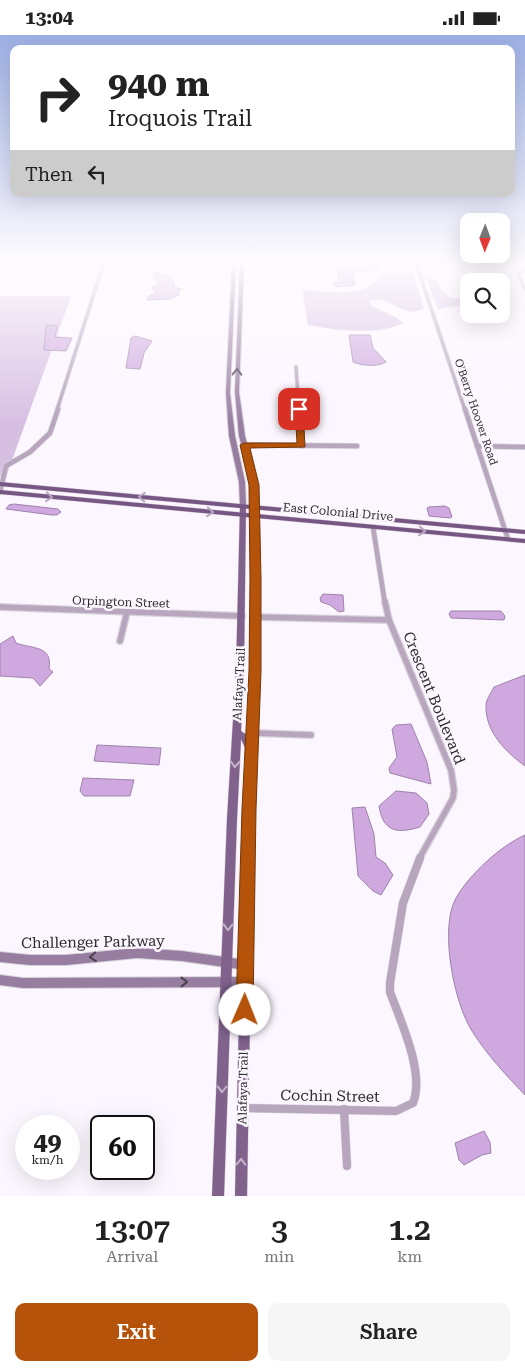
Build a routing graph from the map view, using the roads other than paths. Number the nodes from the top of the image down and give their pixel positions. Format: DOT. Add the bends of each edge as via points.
graph roads {
  1 [pos="87,317"];
  2 [pos="231,317"];
  3 [pos="239,317"];
  4 [pos="434,317"];
  5 [pos="239,330"];
  6 [pos="230,331"];
  7 [pos="296,367"];
  8 [pos="237,392"];
  9 [pos="228,393"];
  10 [pos="230,417"];
  11 [pos="240,421"];
  12 [pos="232,438"];
  13 [pos="244,445"];
  14 [pos="302,445"];
  15 [pos="357,446"];
  16 [pos="477,446"];
  17 [pos="234,447"];
  18 [pos="525,447"];
  19 [pos="247,454"];
  20 [pos="1,484"];
  21 [pos="0,492"];
  22 [pos="243,507"];
  23 [pos="255,507"];
  24 [pos="243,515"];
  25 [pos="255,516"];
  26 [pos="373,527"];
  27 [pos="505,531"];
  28 [pos="525,533"];
  29 [pos="508,539"];
  30 [pos="525,541"];
  31 [pos="0,607"];
  32 [pos="127,612"];
  33 [pos="242,616"];
  34 [pos="256,617"];
  35 [pos="389,621"];
  36 [pos="256,633"];
  37 [pos="120,641"];
  38 [pos="237,716"];
  39 [pos="236,733"];
  40 [pos="251,733"];
  41 [pos="310,735"];
  42 [pos="251,751"];
  43 [pos="0,957"];
  44 [pos="227,963"];
  45 [pos="246,965"];
  46 [pos="0,980"];
  47 [pos="226,982"];
  48 [pos="245,982"];
  49 [pos="414,1102"];
  50 [pos="243,1108"];
  51 [pos="344,1109"];
  52 [pos="347,1166"];
  53 [pos="218,1196"];
  54 [pos="241,1196"];
  1 -- 20 [label="street" via="50,433 44,441 6,466"];
  2 -- 6 [label="main road, Alafaya Trail"];
  3 -- 5 [label="main road, Alafaya Trail"];
  4 -- 16 [label="street, O'Berry Hoover Road"];
  5 -- 6 [label="street"];
  8 -- 5 [label="main road, Alafaya Trail, one-way"];
  6 -- 9 [label="main road, Alafaya Trail"];
  7 -- 14 [label="street"];
  8 -- 9 [label="street"];
  8 -- 11 [label="main road, Alafaya Trail"];
  9 -- 10 [label="main road, Alafaya Trail"];
  10 -- 11 [label="main road"];
  10 -- 12 [label="main road, Alafaya Trail"];
  11 -- 13 [label="main road, Alafaya Trail"];
  12 -- 13 [label="main road"];
  12 -- 17 [label="main road, Alafaya Trail"];
  13 -- 14 [label="street"];
  13 -- 19 [label="main road, Alafaya Trail"];
  14 -- 15 [label="street"];
  16 -- 18 [label="street"];
  16 -- 27 [label="street, O'Berry Hoover Road"];
  17 -- 19 [label="main road"];
  17 -- 22 [label="main road, Alafaya Trail" via="241,475"];
  19 -- 23 [label="main road, Alafaya Trail"];
  20 -- 21 [label="street"];
  22 -- 20 [label="highway, East Colonial Drive, one-way"];
  21 -- 24 [label="highway, East Colonial Drive, one-way"];
  22 -- 23 [label="highway, East Colonial Drive"];
  22 -- 24 [label="main road, Alafaya Trail"];
  23 -- 25 [label="main road, Alafaya Trail"];
  23 -- 27 [label="highway, East Colonial Drive"];
  24 -- 25 [label="highway, East Colonial Drive"];
  24 -- 33 [label="main road, Alafaya Trail"];
  25 -- 26 [label="highway, East Colonial Drive"];
  25 -- 34 [label="main road, Alafaya Trail"];
  26 -- 29 [label="highway, East Colonial Drive, one-way"];
  26 -- 35 [label="street, Crescent Boulevard"];
  27 -- 28 [label="highway, East Colonial Drive"];
  27 -- 29 [label="street, O'Berry Hoover Road"];
  29 -- 30 [label="highway, East Colonial Drive"];
  31 -- 32 [label="street, Orpington Street"];
  32 -- 33 [label="street, Orpington Street"];
  32 -- 37 [label="street"];
  33 -- 36 [label="main road"];
  33 -- 38 [label="main road, Alafaya Trail"];
  34 -- 35 [label="street"];
  34 -- 36 [label="main road, Alafaya Trail"];
  35 -- 49 [label="street, Crescent Boulevard" via="451,770 454,789 453,798 406,890 390,983 390,992 416,1069 418,1083"];
  36 -- 40 [label="main road, Alafaya Trail"];
  38 -- 39 [label="main road, Alafaya Trail"];
  38 -- 40 [label="main road"];
  39 -- 42 [label="main road" via="244,737"];
  39 -- 44 [label="main road, Alafaya Trail, one-way"];
  40 -- 41 [label="street"];
  40 -- 42 [label="main road, Alafaya Trail"];
  42 -- 45 [label="main road, Alafaya Trail"];
  44 -- 43 [label="main road, Challenger Parkway, one-way" via="182,955 137,953 66,960"];
  44 -- 45 [label="main road, Challenger Parkway"];
  44 -- 47 [label="main road, Alafaya Trail"];
  45 -- 48 [label="main road, Alafaya Trail"];
  46 -- 47 [label="main road, one-way" via="23,983"];
  47 -- 48 [label="main road"];
  47 -- 53 [label="main road, Alafaya Trail, one-way"];
  48 -- 50 [label="main road, Alafaya Trail"];
  49 -- 51 [label="street, Cochin Street" via="396,1111"];
  50 -- 51 [label="street, Cochin Street"];
  54 -- 50 [label="main road, Alafaya Trail, one-way"];
  51 -- 52 [label="street"];
}
